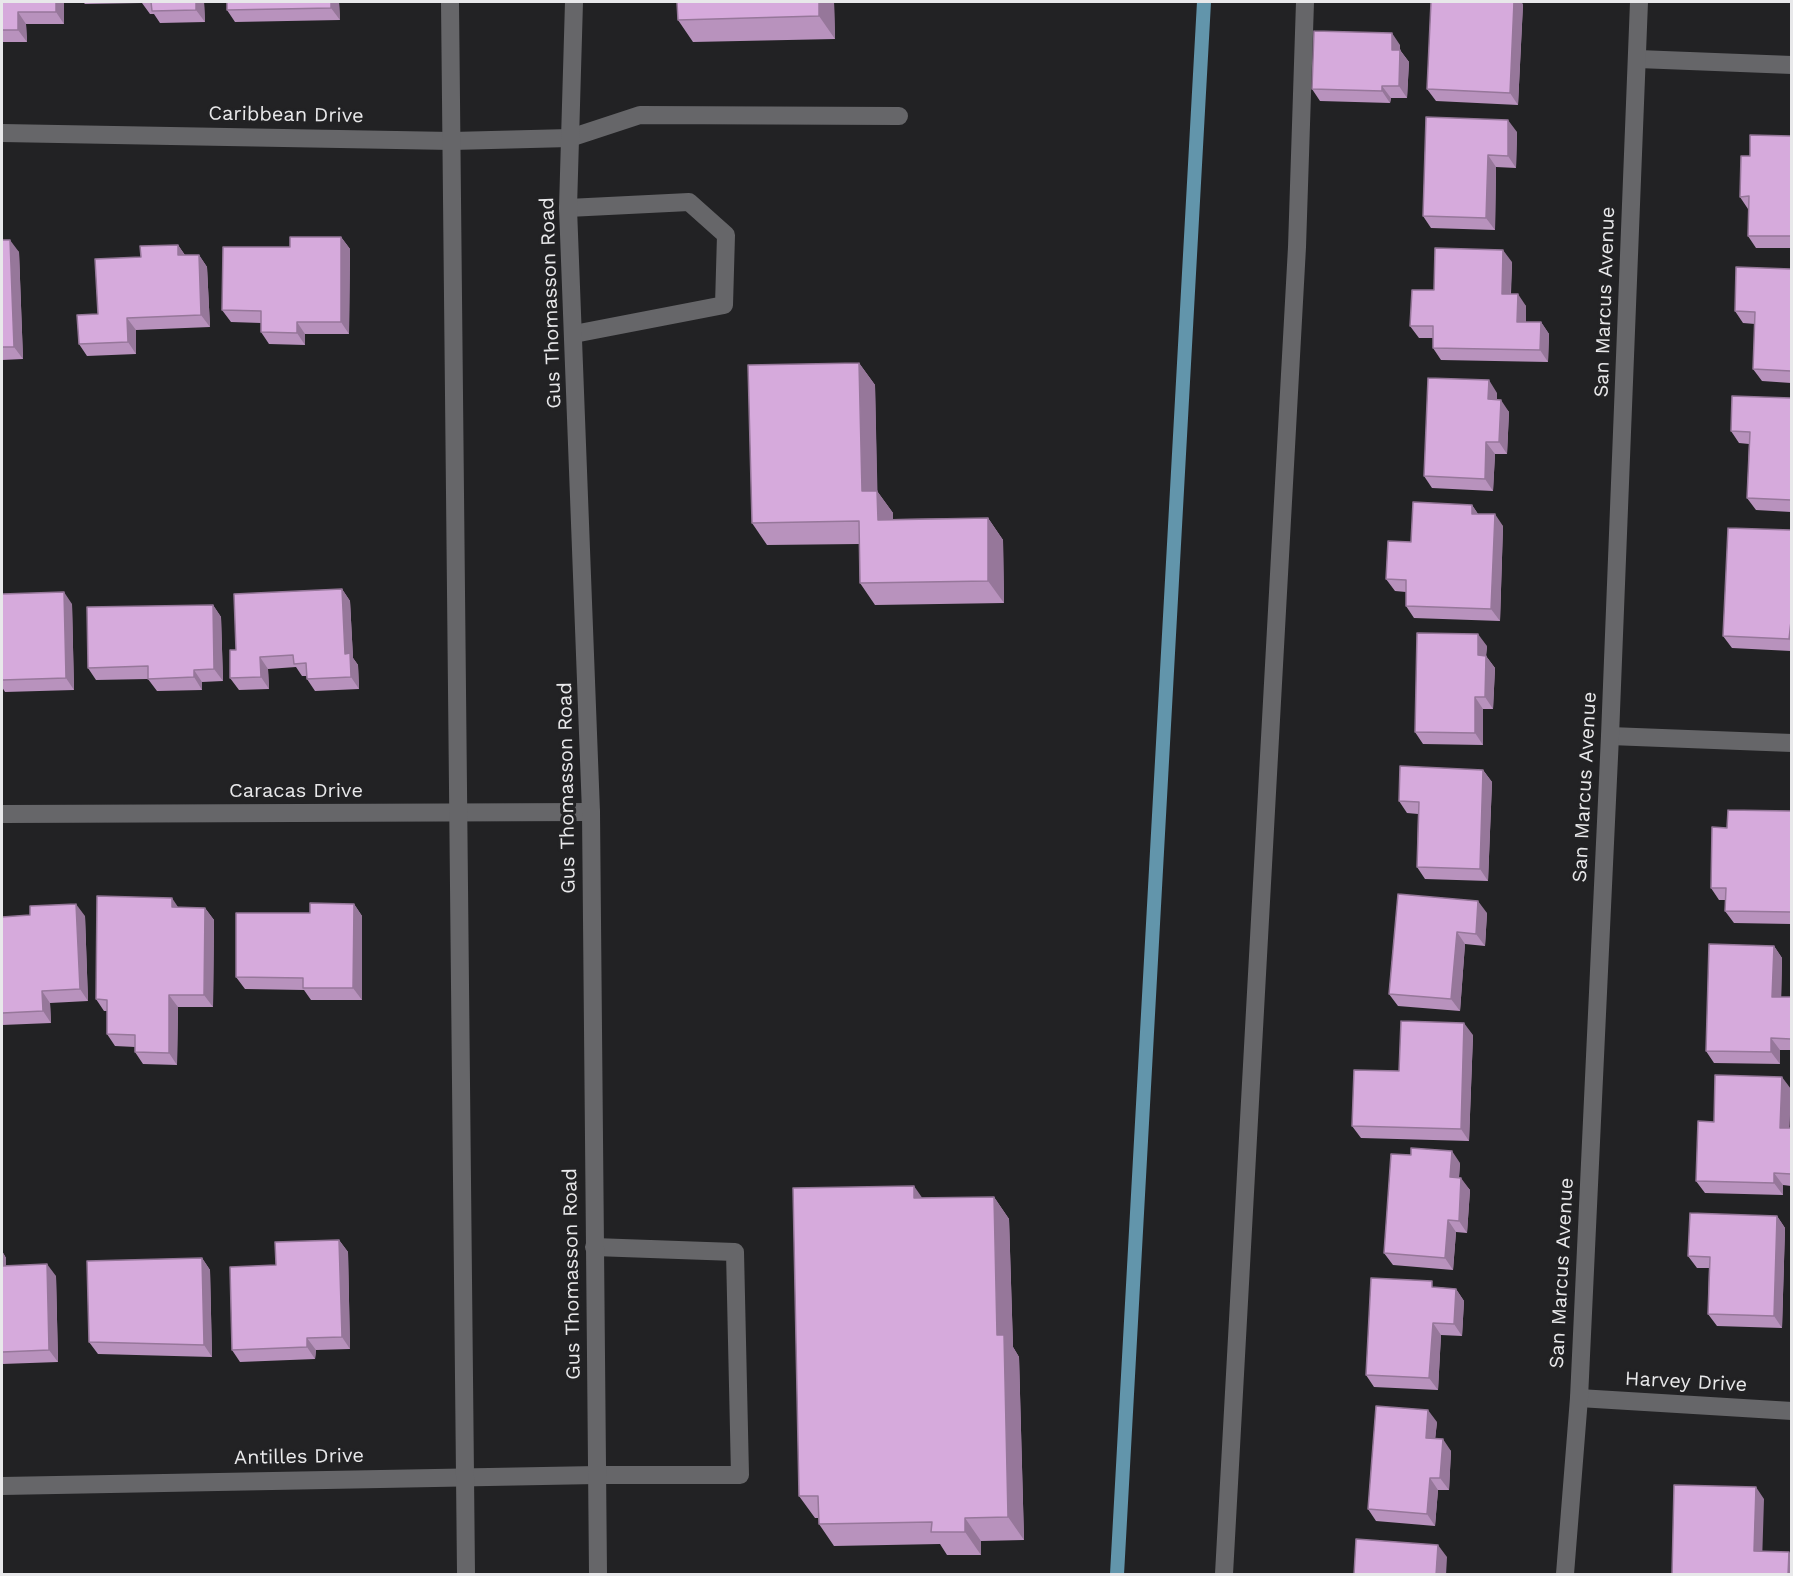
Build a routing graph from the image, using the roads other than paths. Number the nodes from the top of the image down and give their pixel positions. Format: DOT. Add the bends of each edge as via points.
graph roads {
  1 [pos="450,2"];
  2 [pos="574,2"];
  3 [pos="1305,2"];
  4 [pos="1640,2"];
  5 [pos="1638,59"];
  6 [pos="1791,65"];
  7 [pos="899,116"];
  8 [pos="2,133"];
  9 [pos="570,138"];
  10 [pos="452,141"];
  11 [pos="568,208"];
  12 [pos="574,334"];
  13 [pos="1610,736"];
  14 [pos="1791,743"];
  15 [pos="591,812"];
  16 [pos="458,813"];
  17 [pos="2,814"];
  18 [pos="594,1247"];
  19 [pos="1579,1398"];
  20 [pos="1791,1411"];
  21 [pos="597,1475"];
  22 [pos="465,1478"];
  23 [pos="2,1486"];
  24 [pos="466,1575"];
  25 [pos="598,1575"];
  26 [pos="1224,1575"];
  27 [pos="1565,1575"];
  1 -- 10 [label="street"];
  2 -- 9 [label="street, Gus Thomasson Road"];
  3 -- 26 [label="street" via="1297,259"];
  4 -- 5 [label="street, San Marcus Avenue"];
  5 -- 6 [label="street"];
  5 -- 13 [label="street, San Marcus Avenue"];
  7 -- 9 [label="street, Caribbean Drive" via="640,115"];
  8 -- 10 [label="street, Caribbean Drive"];
  9 -- 10 [label="street, Caribbean Drive"];
  9 -- 11 [label="street, Gus Thomasson Road"];
  10 -- 16 [label="street"];
  11 -- 12 [label="street, Gus Thomasson Road"];
  11 -- 12 [label="street" via="689,202 726,236 724,305"];
  12 -- 15 [label="street, Gus Thomasson Road"];
  13 -- 14 [label="street"];
  13 -- 19 [label="street, San Marcus Avenue"];
  15 -- 16 [label="street, Caracas Drive"];
  15 -- 18 [label="street, Gus Thomasson Road"];
  16 -- 17 [label="street, Caracas Drive"];
  16 -- 22 [label="street"];
  18 -- 21 [label="street, Gus Thomasson Road"];
  18 -- 21 [label="street, Antilles Drive" via="735,1252 740,1475"];
  19 -- 20 [label="street, Harvey Drive"];
  19 -- 27 [label="street, San Marcus Avenue"];
  21 -- 22 [label="street, Antilles Drive"];
  21 -- 25 [label="street, Gus Thomasson Road"];
  22 -- 23 [label="street, Antilles Drive"];
  22 -- 24 [label="street"];
}
